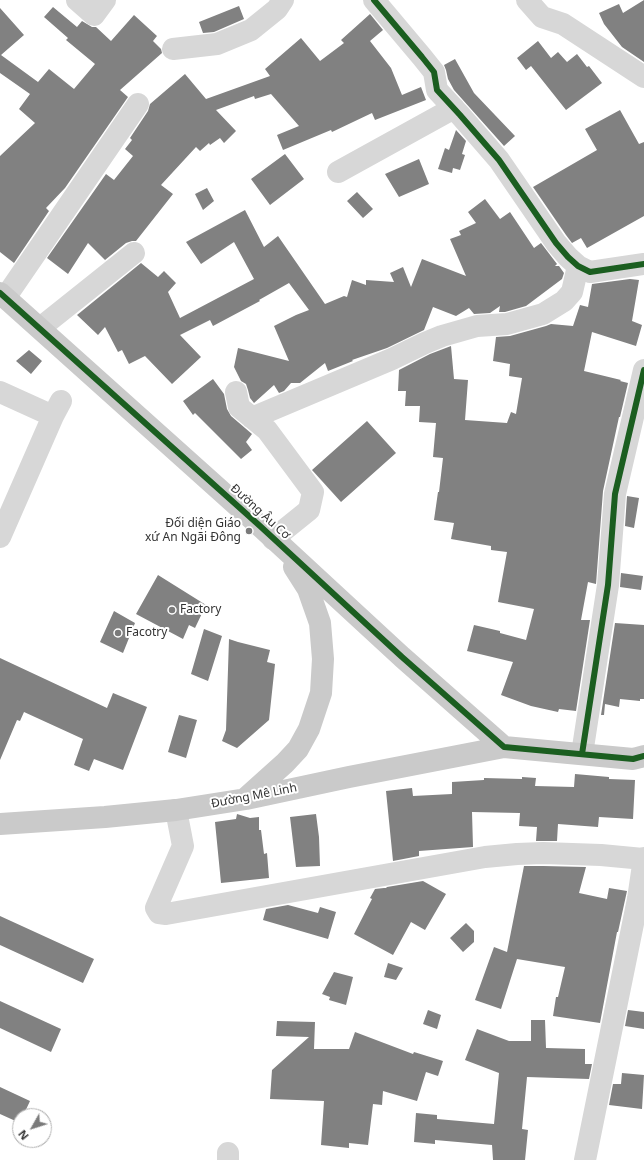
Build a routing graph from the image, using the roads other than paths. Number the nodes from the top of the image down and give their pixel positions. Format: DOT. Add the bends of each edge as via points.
graph roads {
  1 [pos="77,0"];
  2 [pos="105,0"];
  3 [pos="283,0"];
  4 [pos="374,0"];
  5 [pos="527,0"];
  6 [pos="173,49"];
  7 [pos="644,77"];
  8 [pos="138,104"];
  9 [pos="454,108"];
  10 [pos="338,172"];
  11 [pos="134,253"];
  12 [pos="644,264"];
  13 [pos="578,266"];
  14 [pos="3,295"];
  15 [pos="40,328"];
  16 [pos="644,370"];
  17 [pos="0,392"];
  18 [pos="236,392"];
  19 [pos="252,418"];
  20 [pos="0,537"];
  21 [pos="277,542"];
  22 [pos="504,747"];
  23 [pos="582,754"];
  24 [pos="644,756"];
  25 [pos="246,799"];
  26 [pos="176,810"];
  27 [pos="0,824"];
  28 [pos="644,858"];
  29 [pos="641,899"];
  30 [pos="585,1160"];
  1 -- 2 [label="street" via="94,15"];
  3 -- 6 [label="street" via="277,9 251,30 217,44"];
  4 -- 9 [label="street" via="434,72 437,90"];
  5 -- 7 [label="street" via="542,17 563,24"];
  8 -- 14 [label="street"];
  9 -- 10 [label="street"];
  9 -- 13 [label="street" via="499,160 546,228"];
  11 -- 15 [label="street"];
  12 -- 13 [label="street" via="590,272"];
  13 -- 19 [label="street" via="572,292 564,301 543,314 507,324 477,326 424,342 392,359"];
  14 -- 15 [label="main road, Đường Âu Cơ"];
  15 -- 21 [label="main road, Đường Âu Cơ"];
  16 -- 23 [label="street" via="615,494 608,585"];
  17 -- 20 [label="street" via="57,408"];
  18 -- 19 [label="street" via="239,407"];
  19 -- 21 [label="street" via="267,430 313,492 308,510"];
  21 -- 22 [label="main road, Đường Âu Cơ"];
  21 -- 25 [label="main road" via="308,589 320,623 323,658 320,693 309,729 298,749"];
  22 -- 23 [label="main road, Đường Mê Linh"];
  22 -- 25 [label="main road, Đường Mê Linh"];
  23 -- 24 [label="main road, Đường Mê Linh" via="633,759"];
  25 -- 26 [label="main road, Đường Mê Linh"];
  26 -- 27 [label="main road, Đường Mê Linh"];
  26 -- 28 [label="street" via="183,846 156,908 159,913 166,914 493,856 543,853"];
  28 -- 29 [label="street"];
  29 -- 30 [label="street"];
}
